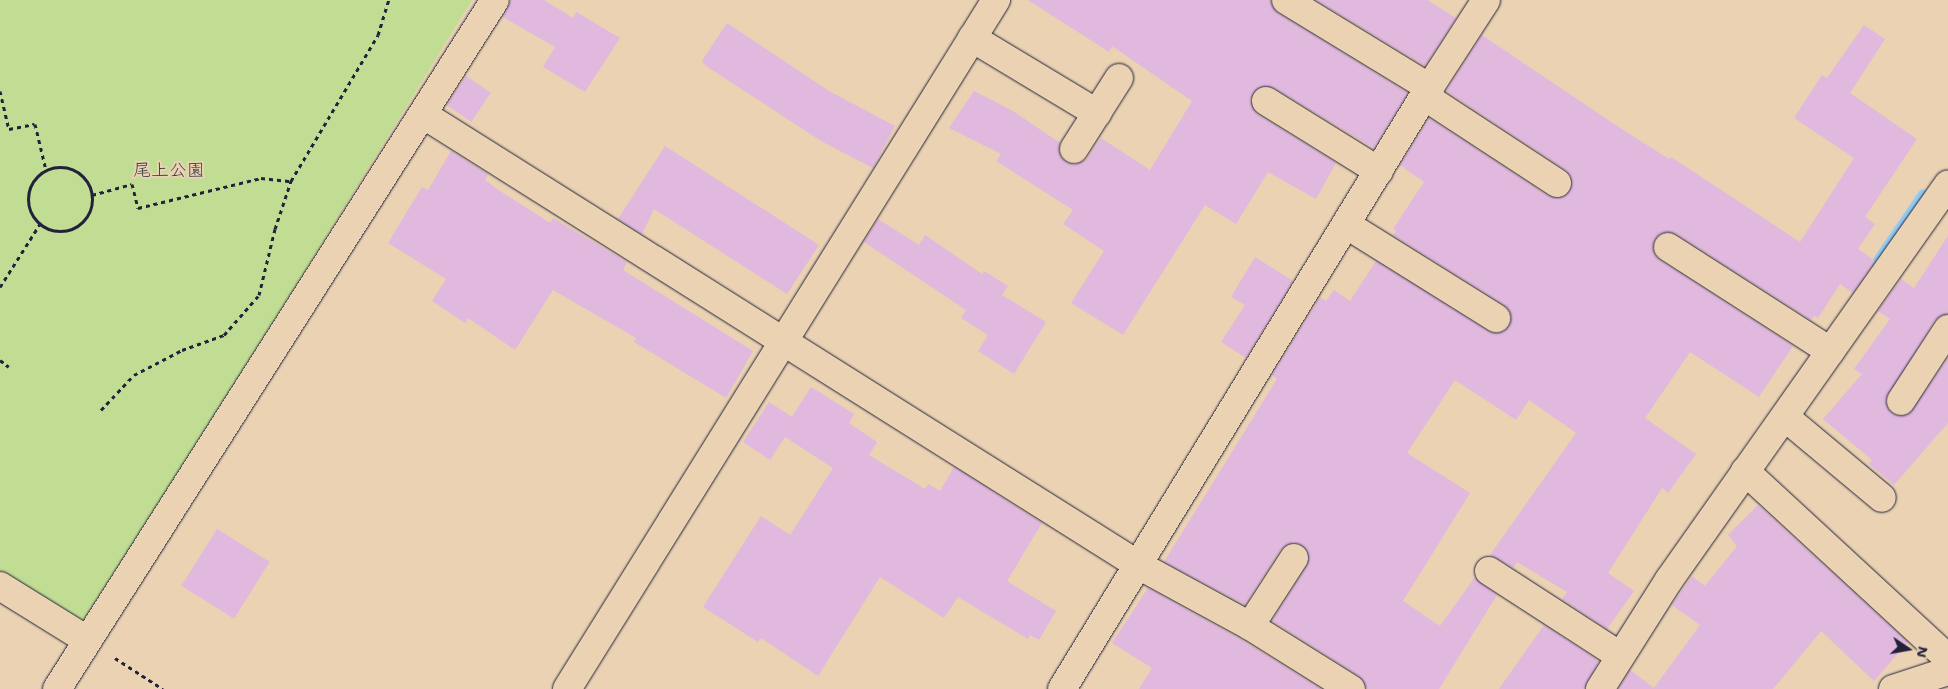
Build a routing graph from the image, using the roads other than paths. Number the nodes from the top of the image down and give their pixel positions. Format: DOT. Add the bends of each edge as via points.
graph roads {
  1 [pos="495,0"];
  2 [pos="996,0"];
  3 [pos="1286,0"];
  4 [pos="1486,0"];
  5 [pos="972,38"];
  6 [pos="1119,78"];
  7 [pos="1427,92"];
  8 [pos="1266,101"];
  9 [pos="1097,113"];
  10 [pos="424,115"];
  11 [pos="1074,149"];
  12 [pos="1379,171"];
  13 [pos="1557,183"];
  14 [pos="1945,198"];
  15 [pos="1347,225"];
  16 [pos="1668,247"];
  17 [pos="1496,318"];
  18 [pos="1948,329"];
  19 [pos="783,344"];
  20 [pos="1830,351"];
  21 [pos="1902,401"];
  22 [pos="1785,417"];
  23 [pos="1745,471"];
  24 [pos="1882,498"];
  25 [pos="1294,558"];
  26 [pos="1140,566"];
  27 [pos="1489,571"];
  28 [pos="0,586"];
  29 [pos="1250,626"];
  30 [pos="87,640"];
  31 [pos="1619,655"];
  32 [pos="1948,658"];
  33 [pos="1948,671"];
  34 [pos="57,689"];
  35 [pos="567,689"];
  36 [pos="1062,689"];
  37 [pos="1351,689"];
  38 [pos="1600,689"];
  39 [pos="1893,689"];
  1 -- 10 [label="street"];
  2 -- 5 [label="street"];
  3 -- 7 [label="street"];
  4 -- 7 [label="street"];
  5 -- 9 [label="street"];
  5 -- 19 [label="street"];
  6 -- 9 [label="street"];
  7 -- 12 [label="street"];
  7 -- 13 [label="street"];
  8 -- 12 [label="street"];
  9 -- 11 [label="street"];
  10 -- 19 [label="street"];
  10 -- 30 [label="street"];
  12 -- 15 [label="street"];
  14 -- 20 [label="street"];
  15 -- 17 [label="street"];
  15 -- 26 [label="street"];
  16 -- 20 [label="street"];
  18 -- 21 [label="street"];
  19 -- 26 [label="street"];
  19 -- 35 [label="street"];
  20 -- 22 [label="street"];
  22 -- 23 [label="street"];
  22 -- 24 [label="street"];
  23 -- 31 [label="street"];
  23 -- 32 [label="street"];
  25 -- 29 [label="street"];
  26 -- 29 [label="street"];
  26 -- 36 [label="street"];
  27 -- 31 [label="street"];
  28 -- 30 [label="street"];
  29 -- 37 [label="street"];
  30 -- 34 [label="street"];
  31 -- 38 [label="street"];
  33 -- 39 [label="street"];
}
